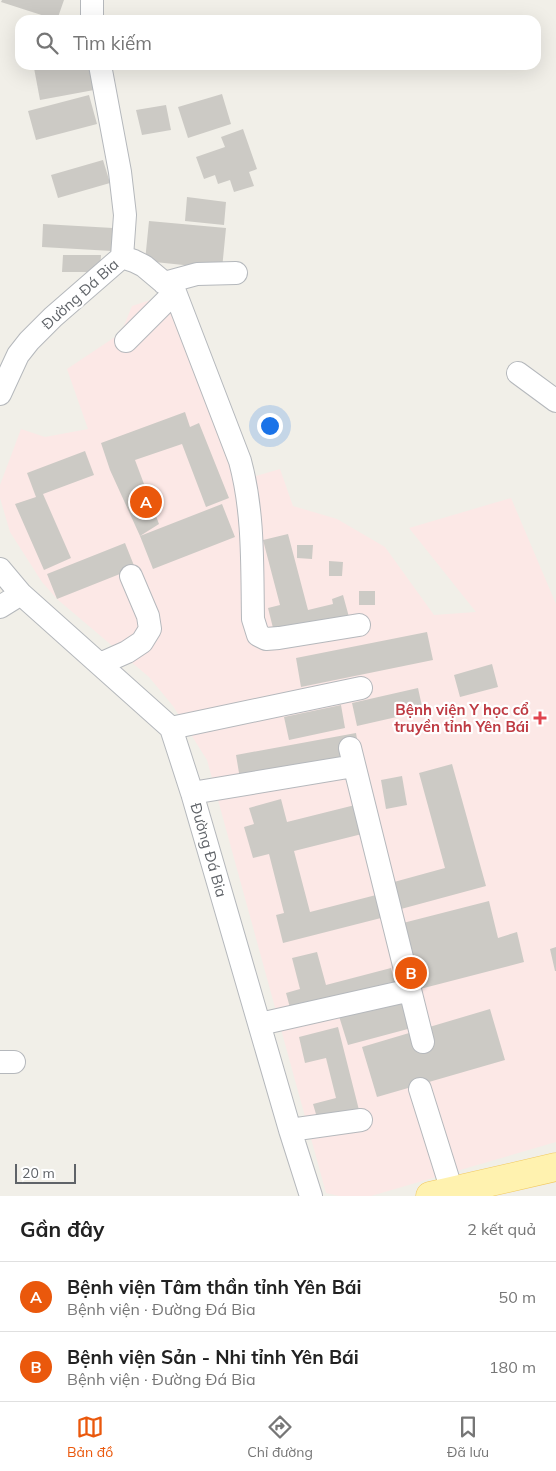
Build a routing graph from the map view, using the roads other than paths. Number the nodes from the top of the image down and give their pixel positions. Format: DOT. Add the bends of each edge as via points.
graph roads {
  1 [pos="92,0"];
  2 [pos="92,15"];
  3 [pos="101,70"];
  4 [pos="122,257"];
  5 [pos="236,273"];
  6 [pos="170,287"];
  7 [pos="126,341"];
  8 [pos="518,373"];
  9 [pos="0,394"];
  10 [pos="556,401"];
  11 [pos="0,569"];
  12 [pos="131,576"];
  13 [pos="21,594"];
  14 [pos="0,607"];
  15 [pos="359,625"];
  16 [pos="100,664"];
  17 [pos="361,688"];
  18 [pos="171,728"];
  19 [pos="192,792"];
  20 [pos="402,992"];
  21 [pos="260,1024"];
  22 [pos="424,1042"];
  23 [pos="420,1089"];
  24 [pos="361,1120"];
  25 [pos="290,1130"];
  26 [pos="556,1167"];
  27 [pos="441,1194"];
  28 [pos="311,1196"];
  1 -- 2 [label="street"];
  3 -- 4 [label="street, Đường Đá Bia" via="125,215"];
  4 -- 6 [label="street" via="144,266"];
  4 -- 9 [label="street, Đường Đá Bia" via="29,341 18,355"];
  5 -- 6 [label="street" via="197,274"];
  6 -- 7 [label="street"];
  6 -- 15 [label="street" via="240,461 246,484 251,516 253,619 258,634 266,639 279,638"];
  8 -- 10 [label="street"];
  11 -- 13 [label="street, Đường Đá Bia"];
  12 -- 16 [label="street" via="148,616 150,629 142,642"];
  13 -- 14 [label="street"];
  13 -- 16 [label="street, Đường Đá Bia"];
  16 -- 18 [label="street, Đường Đá Bia"];
  17 -- 18 [label="street"];
  18 -- 19 [label="street, Đường Đá Bia"];
  19 -- 21 [label="street, Đường Đá Bia"];
  19 -- 22 [label="street" via="352,757"];
  20 -- 21 [label="street"];
  21 -- 25 [label="street, Đường Đá Bia"];
  23 -- 27 [label="street"];
  24 -- 25 [label="street"];
  25 -- 28 [label="street, Đường Đá Bia"];
  26 -- 27 [label="main road"];
}
